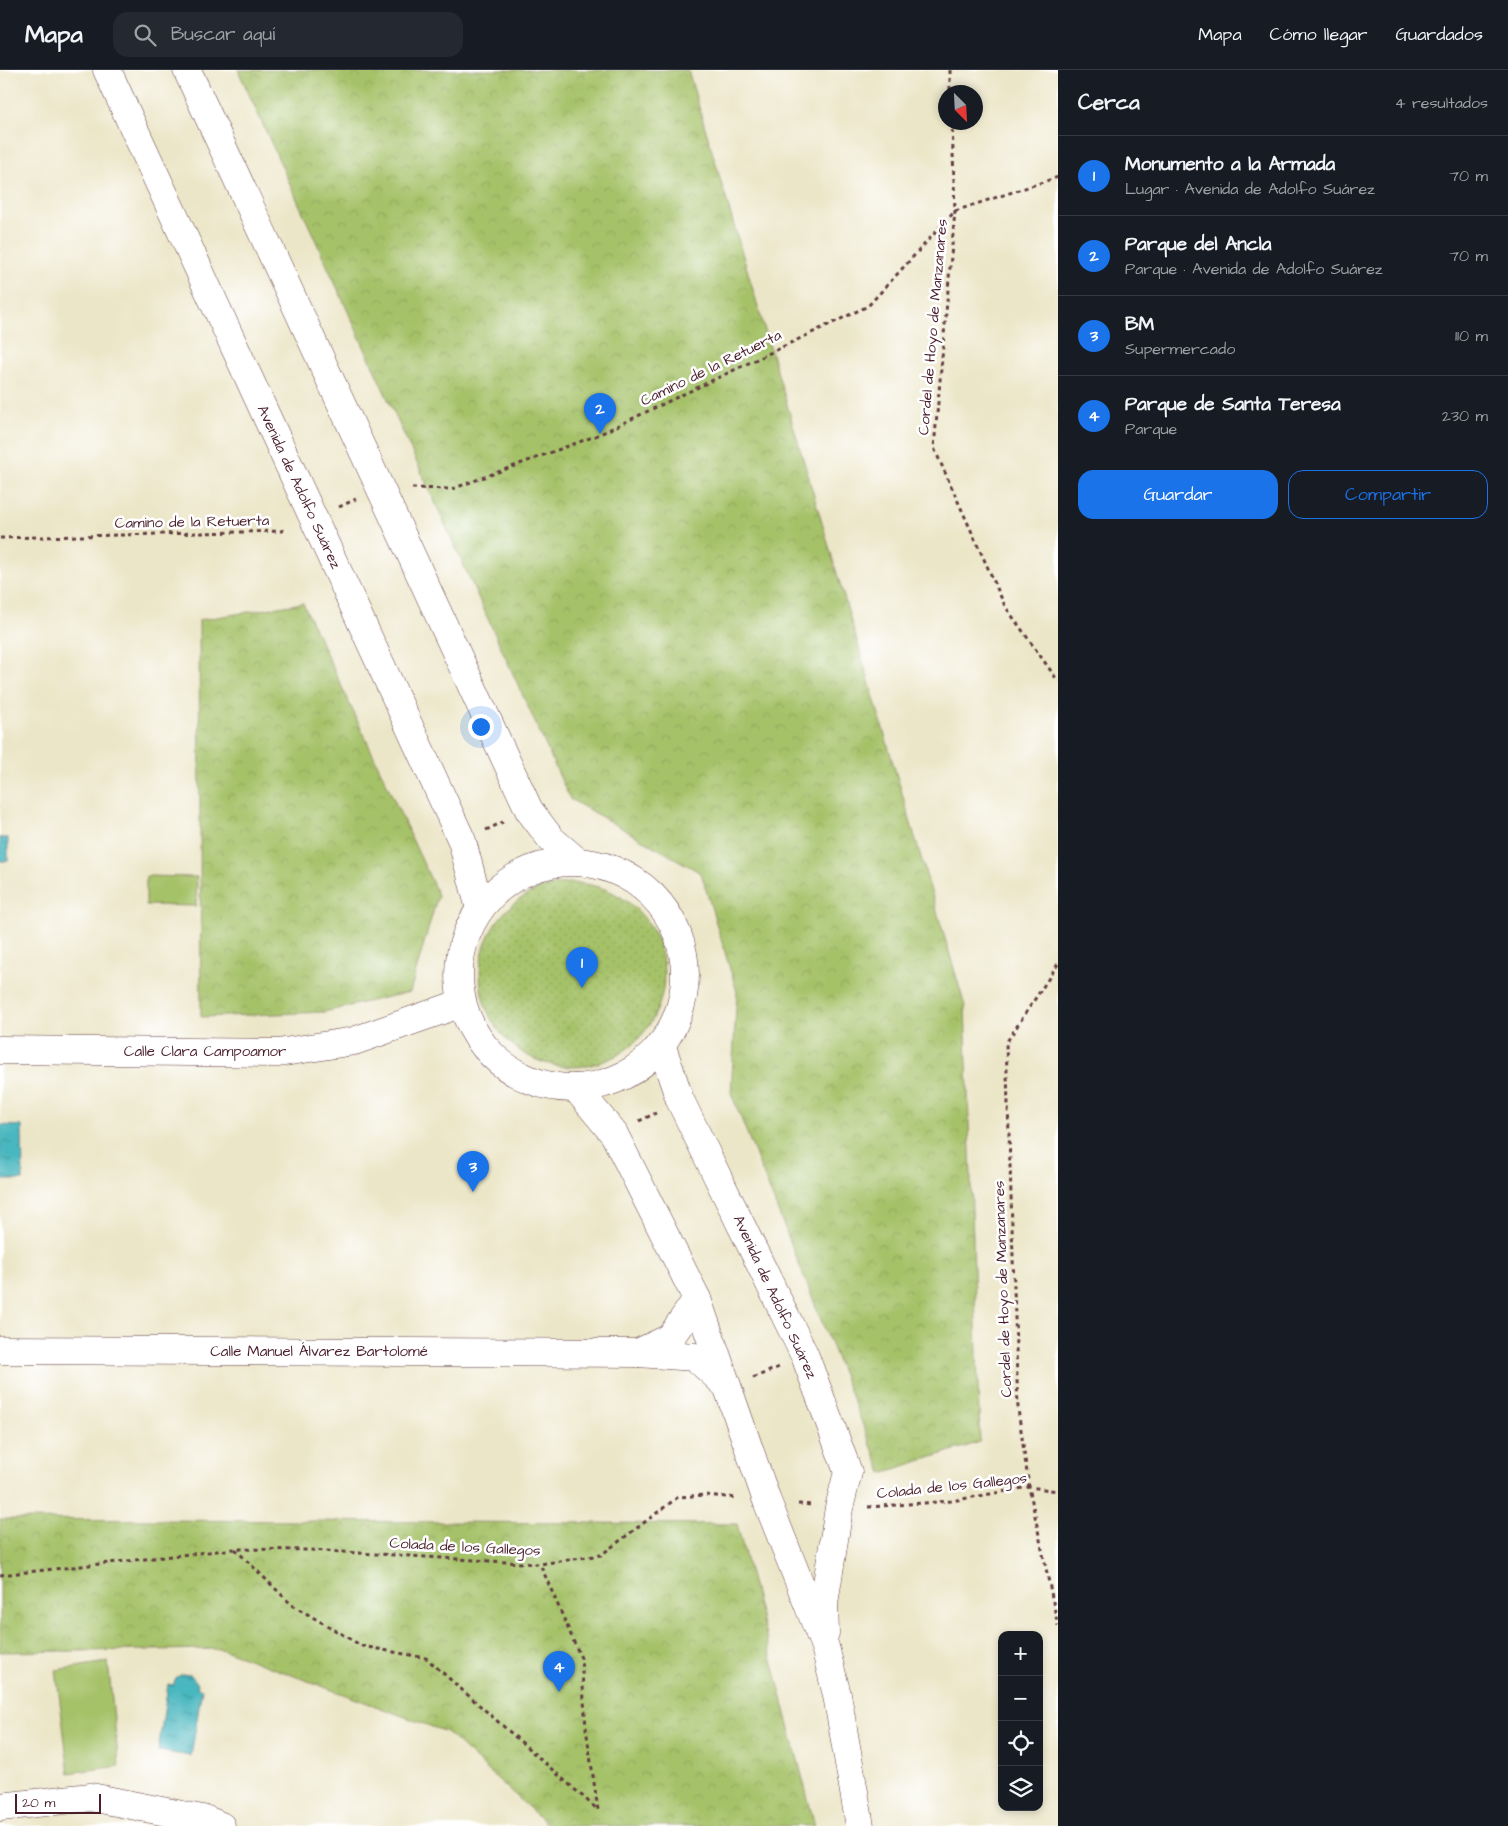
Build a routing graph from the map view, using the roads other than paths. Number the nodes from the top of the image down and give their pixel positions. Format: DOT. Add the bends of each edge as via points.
graph roads {
  1 [pos="107,70"];
  2 [pos="187,70"];
  3 [pos="578,862"];
  4 [pos="480,909"];
  5 [pos="462,1003"];
  6 [pos="661,1044"];
  7 [pos="0,1050"];
  8 [pos="576,1088"];
  9 [pos="697,1299"];
  10 [pos="0,1350"];
  11 [pos="638,1353"];
  12 [pos="729,1387"];
  13 [pos="825,1647"];
  14 [pos="0,1807"];
  15 [pos="221,1826"];
  16 [pos="860,1826"];
  1 -- 4 [label="street, Avenida de Adolfo Suárez" via="462,841"];
  2 -- 3 [label="street" via="529,810 551,838"];
  3 -- 4 [label="street" via="550,864 523,873 499,888"];
  3 -- 6 [label="street" via="605,867 630,878 652,894 669,916 680,941 685,968 683,995 675,1021"];
  4 -- 5 [label="street" via="460,954 458,978"];
  5 -- 7 [label="street, Calle Clara Campoamor" via="354,1041 278,1053"];
  5 -- 8 [label="street" via="473,1031 482,1043 516,1074 545,1085"];
  6 -- 8 [label="street" via="644,1062 623,1076"];
  6 -- 13 [label="street, Avenida de Adolfo Suárez" via="680,1100 806,1356 848,1472 824,1603"];
  8 -- 9 [label="street, Avenida de Adolfo Suárez" via="614,1134"];
  9 -- 11 [label="street, Calle Manuel Álvarez Bartolomé" via="670,1338"];
  9 -- 12 [label="street, Avenida de Adolfo Suárez"];
  10 -- 11 [label="street, Calle Manuel Álvarez Bartolomé"];
  11 -- 12 [label="street, Calle Manuel Álvarez Bartolomé" via="695,1357"];
  12 -- 13 [label="street, Avenida de Adolfo Suárez" via="767,1501"];
  13 -- 16 [label="street, Avenida de Adolfo Suárez" via="837,1695"];
  14 -- 15 [label="street" via="90,1797 207,1820"];
}
